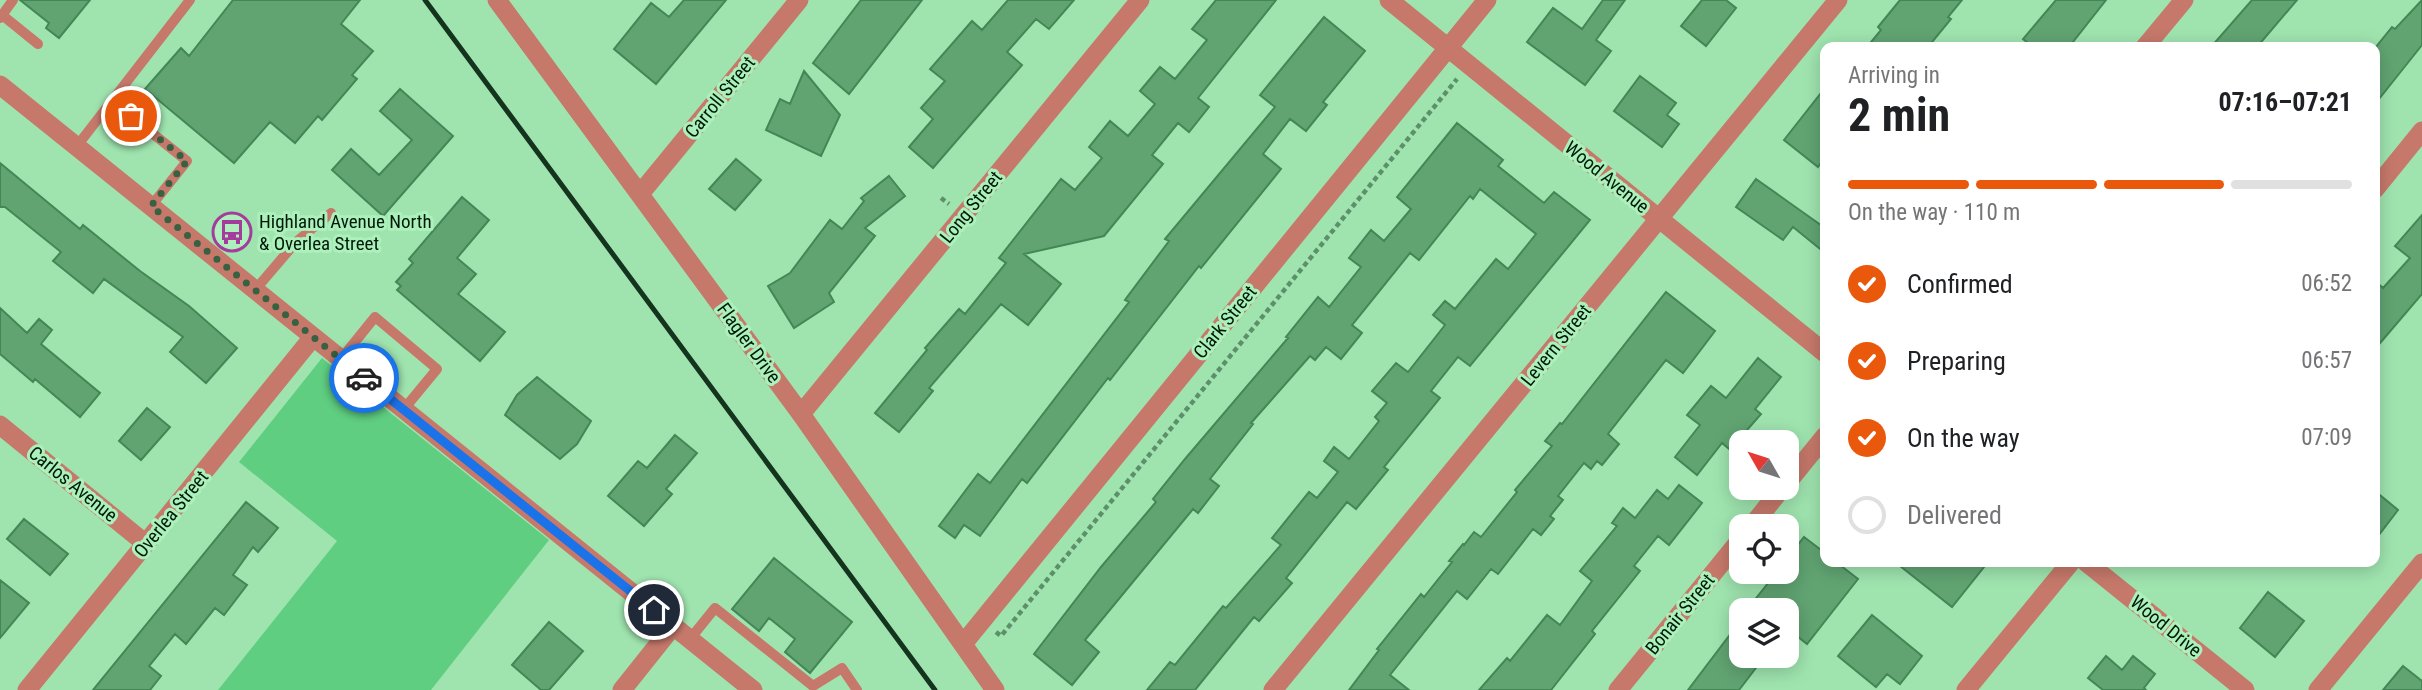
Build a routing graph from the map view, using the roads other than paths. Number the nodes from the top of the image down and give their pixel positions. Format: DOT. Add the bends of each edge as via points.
graph roads {
  1 [pos="13,0"];
  2 [pos="190,0"];
  3 [pos="497,0"];
  4 [pos="799,0"];
  5 [pos="1140,0"];
  6 [pos="1389,0"];
  7 [pos="1487,0"];
  8 [pos="1838,0"];
  9 [pos="2184,0"];
  10 [pos="1,17"];
  11 [pos="2149,42"];
  12 [pos="38,44"];
  13 [pos="1448,48"];
  14 [pos="0,85"];
  15 [pos="112,101"];
  16 [pos="2422,131"];
  17 [pos="77,146"];
  18 [pos="2380,183"];
  19 [pos="640,194"];
  20 [pos="151,206"];
  21 [pos="331,214"];
  22 [pos="1658,219"];
  23 [pos="255,290"];
  24 [pos="313,337"];
  25 [pos="1820,349"];
  26 [pos="341,359"];
  27 [pos="404,409"];
  28 [pos="801,414"];
  29 [pos="0,425"];
  30 [pos="1820,442"];
  31 [pos="1799,468"];
  32 [pos="1773,500"];
  33 [pos="1762,514"];
  34 [pos="146,544"];
  35 [pos="1729,554"];
  36 [pos="2422,563"];
  37 [pos="2067,567"];
  38 [pos="2092,567"];
  39 [pos="673,625"];
  40 [pos="690,639"];
  41 [pos="963,644"];
  42 [pos="27,690"];
  43 [pos="622,690"];
  44 [pos="753,690"];
  45 [pos="857,690"];
  46 [pos="995,690"];
  47 [pos="1273,690"];
  48 [pos="1618,690"];
  49 [pos="1966,690"];
  50 [pos="2245,690"];
  51 [pos="2318,690"];
  1 -- 10 [label="lane"];
  2 -- 15 [label="lane"];
  3 -- 19 [label="street, Flagler Drive"];
  4 -- 19 [label="street, Carroll Street"];
  5 -- 28 [label="street, Long Street"];
  6 -- 13 [label="street, Wood Avenue"];
  7 -- 13 [label="street, Clark Street"];
  8 -- 22 [label="street, Levern Street"];
  9 -- 11 [label="street"];
  10 -- 12 [label="lane"];
  13 -- 22 [label="street, Wood Avenue"];
  13 -- 41 [label="street, Clark Street"];
  14 -- 17 [label="street"];
  15 -- 17 [label="lane"];
  15 -- 20 [label="lane" via="187,161"];
  16 -- 18 [label="street"];
  17 -- 20 [label="street"];
  19 -- 28 [label="street, Flagler Drive"];
  20 -- 23 [label="street"];
  21 -- 23 [label="lane" via="296,242"];
  22 -- 25 [label="street, Wood Avenue"];
  22 -- 47 [label="street, Levern Street"];
  23 -- 24 [label="street"];
  24 -- 26 [label="street"];
  24 -- 34 [label="street, Overlea Street"];
  26 -- 27 [label="street"];
  26 -- 27 [label="lane" via="375,317 437,369"];
  27 -- 39 [label="street"];
  28 -- 41 [label="street, Flagler Drive"];
  29 -- 34 [label="street, Carlos Avenue"];
  30 -- 31 [label="street"];
  32 -- 33 [label="street"];
  34 -- 42 [label="street, Overlea Street"];
  35 -- 48 [label="street, Bonair Street"];
  36 -- 51 [label="street"];
  37 -- 49 [label="street"];
  38 -- 50 [label="street, Wood Drive"];
  39 -- 40 [label="street"];
  39 -- 43 [label="street"];
  40 -- 44 [label="street"];
  40 -- 45 [label="lane" via="715,608 813,686 842,668"];
  41 -- 46 [label="street, Flagler Drive"];
}
